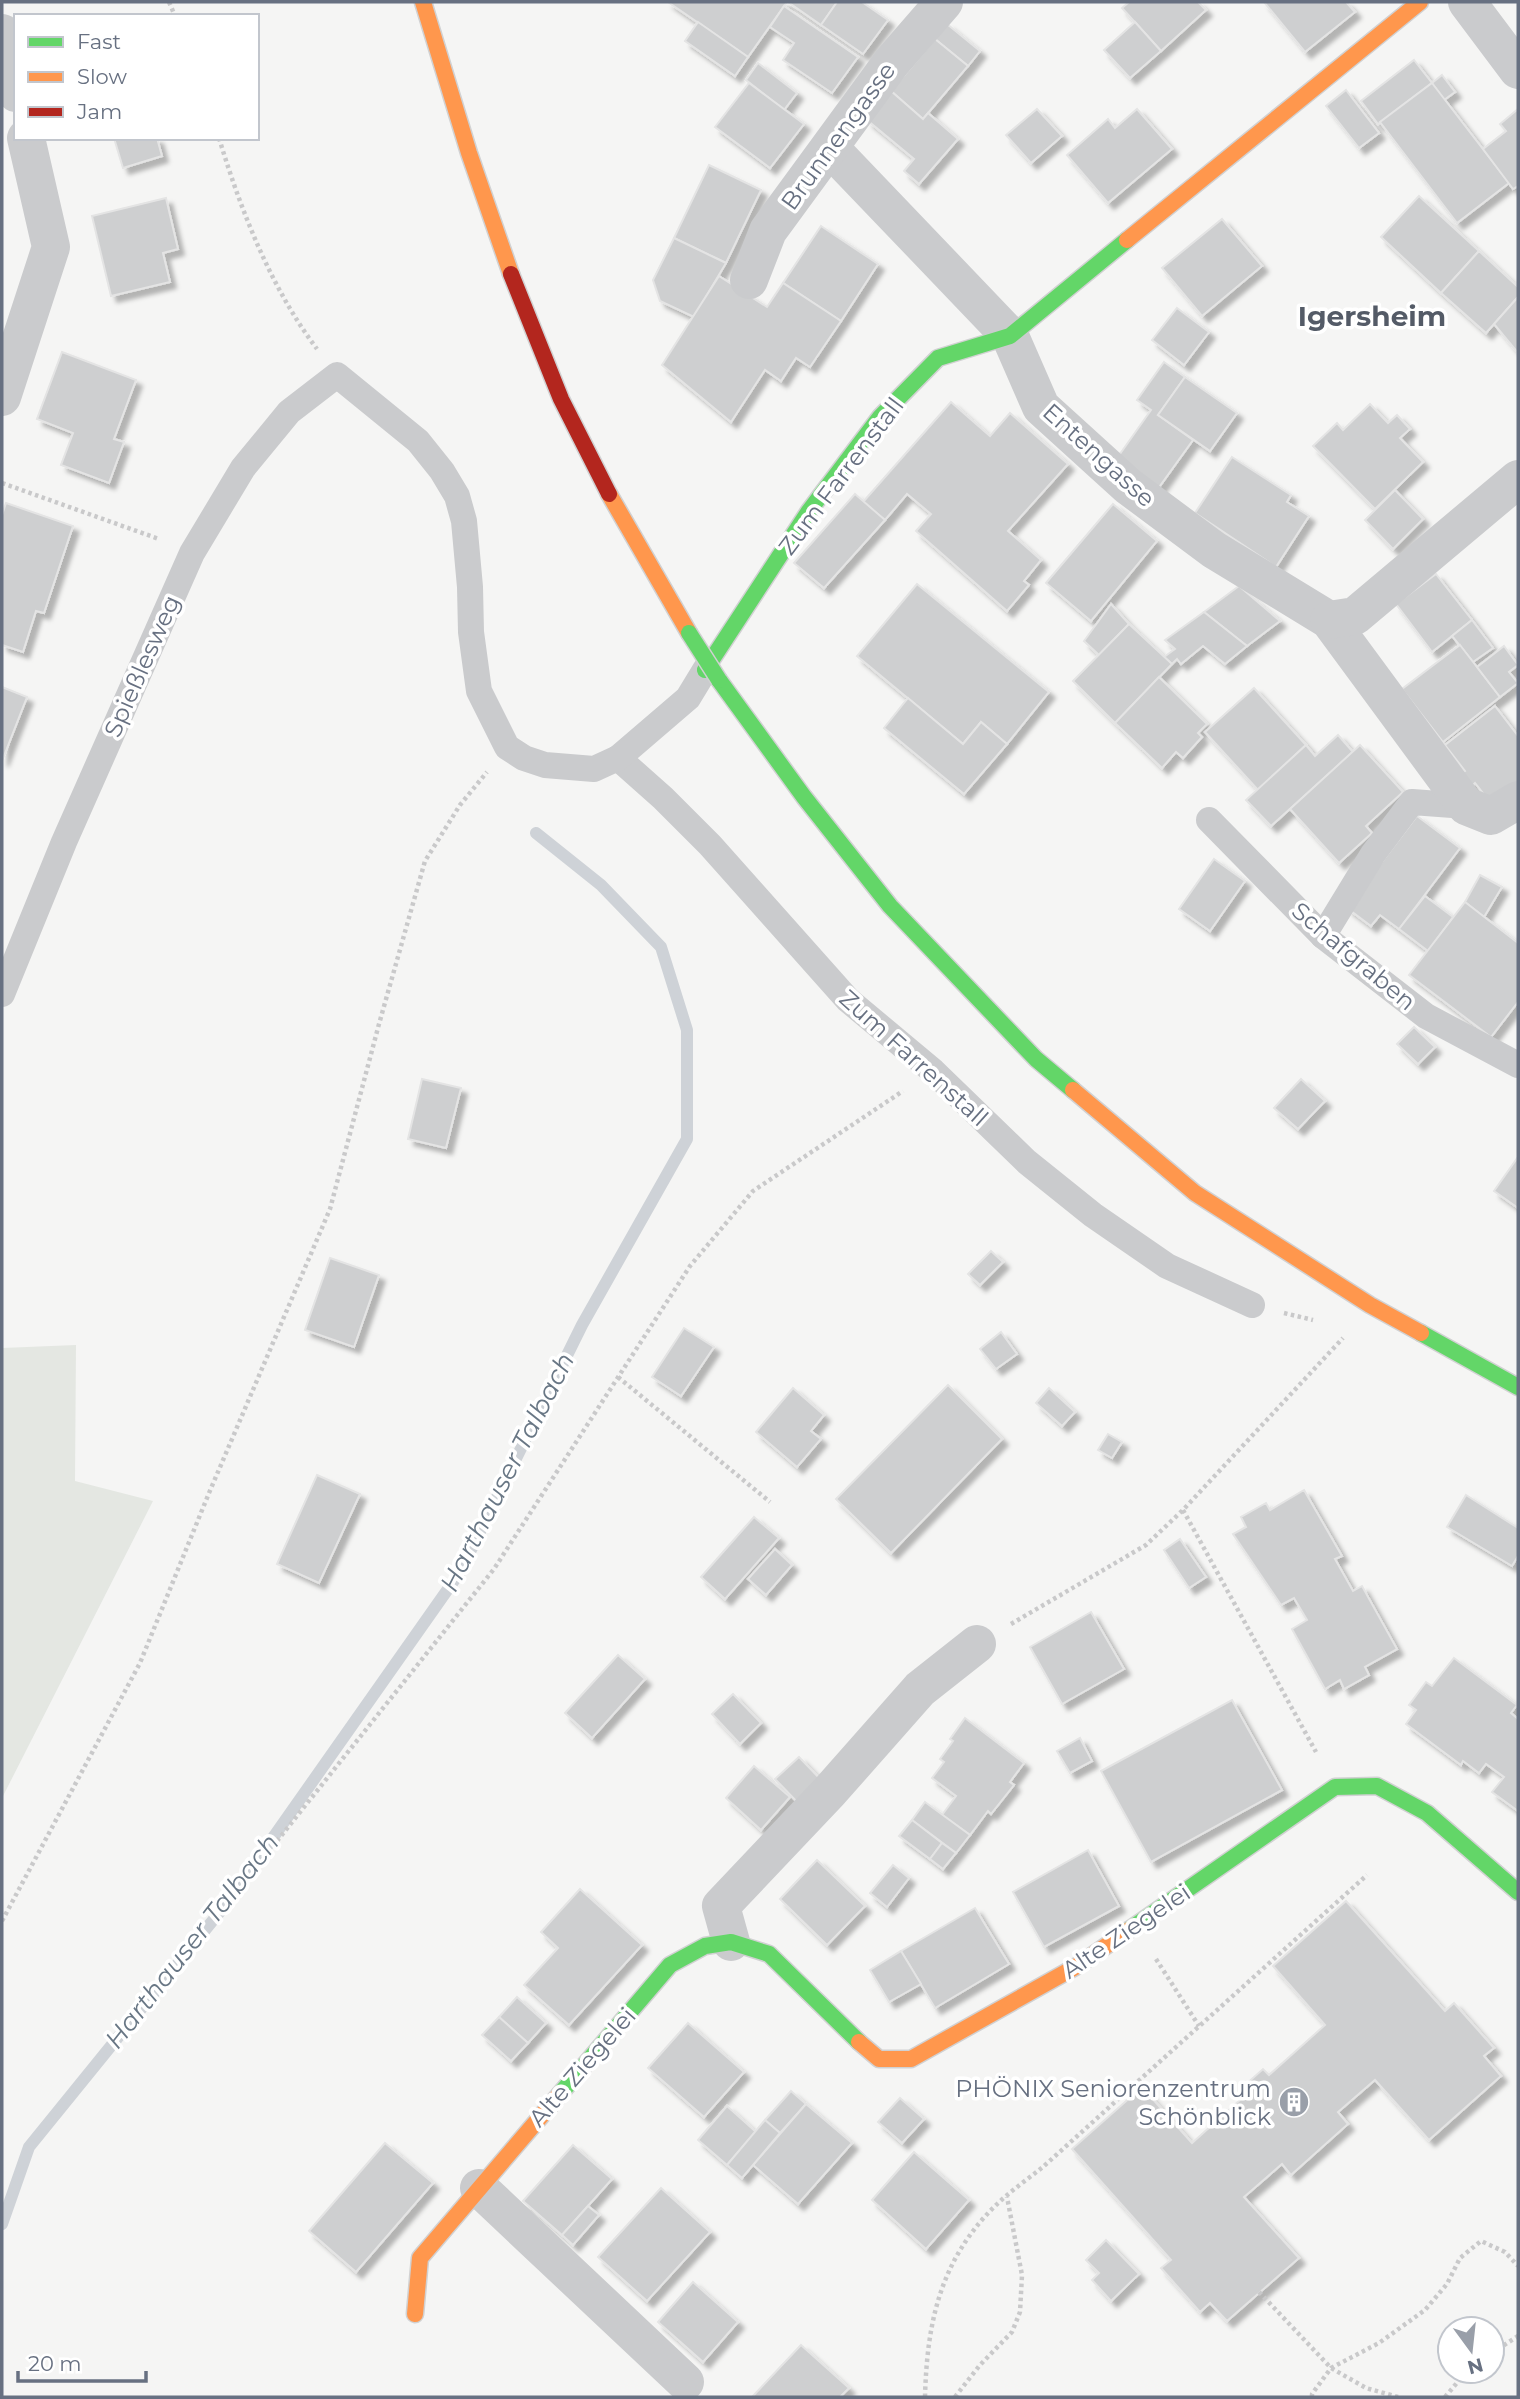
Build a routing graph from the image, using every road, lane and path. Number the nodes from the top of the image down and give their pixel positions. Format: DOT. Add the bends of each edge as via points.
graph roads {
  1 [pos="423,2"];
  2 [pos="944,2"];
  3 [pos="1467,2"];
  4 [pos="1403,6"];
  5 [pos="2,33"];
  6 [pos="1518,70"];
  7 [pos="14,84"];
  8 [pos="26,140"];
  9 [pos="220,140"];
  10 [pos="830,148"];
  11 [pos="748,279"];
  12 [pos="1010,336"];
  13 [pos="337,374"];
  14 [pos="2,397"];
  15 [pos="1518,479"];
  16 [pos="2,483"];
  17 [pos="192,553"];
  18 [pos="1329,620"];
  19 [pos="712,675"];
  20 [pos="507,747"];
  21 [pos="618,758"];
  22 [pos="1518,800"];
  23 [pos="1466,806"];
  24 [pos="1209,820"];
  25 [pos="1323,936"];
  26 [pos="2,993"];
  27 [pos="1518,1065"];
  28 [pos="933,1071"];
  29 [pos="1252,1305"];
  30 [pos="1314,1320"];
  31 [pos="1351,1329"];
  32 [pos="618,1377"];
  33 [pos="1518,1387"];
  34 [pos="770,1502"];
  35 [pos="1183,1510"];
  36 [pos="977,1644"];
  37 [pos="1335,1787"];
  38 [pos="277,1841"];
  39 [pos="1367,1875"];
  40 [pos="1518,1892"];
  41 [pos="2,1921"];
  42 [pos="1135,1925"];
  43 [pos="732,1942"];
  44 [pos="1199,2026"];
  45 [pos="479,2188"];
  46 [pos="1007,2197"];
  47 [pos="1518,2266"];
  48 [pos="1259,2292"];
  49 [pos="415,2314"];
  50 [pos="1331,2368"];
  51 [pos="685,2382"];
  52 [pos="925,2397"];
  53 [pos="955,2397"];
  54 [pos="1312,2397"];
  55 [pos="1398,2397"];
  1 -- 19 [label="street, bridge" via="494,232 561,399"];
  2 -- 10 [label="street, Brunnengasse" via="891,63"];
  3 -- 6 [label="street"];
  4 -- 12 [label="street"];
  5 -- 7 [label="street"];
  8 -- 14 [label="street" via="51,247"];
  9 -- 13 [label="path" via="270,273"];
  10 -- 11 [label="street, Brunnengasse" via="768,231"];
  10 -- 12 [label="street"];
  12 -- 18 [label="street, Entengasse" via="1041,407 1128,486 1214,550"];
  12 -- 19 [label="street, Zum Farrenstall" via="938,358 880,417 809,511"];
  13 -- 17 [label="lane, Spießlesweg" via="289,412 243,468"];
  13 -- 20 [label="lane" via="418,441 457,496 464,521 479,691"];
  15 -- 18 [label="street" via="1355,616"];
  16 -- 17 [label="path" via="166,542 182,542"];
  17 -- 26 [label="lane, Spießlesweg"];
  18 -- 23 [label="street, Entengasse"];
  19 -- 21 [label="lane, Zum Farrenstall"];
  19 -- 33 [label="street" via="890,906 1036,1059 1195,1193 1370,1305"];
  20 -- 21 [label="lane, Zum Farrenstall" via="535,762 568,768 594,769"];
  20 -- 41 [label="path" via="460,805 425,861 330,1209 140,1662"];
  21 -- 28 [label="lane, Zum Farrenstall" via="709,845 848,1000"];
  22 -- 23 [label="street" via="1491,816"];
  23 -- 25 [label="lane" via="1412,803 1373,854"];
  24 -- 25 [label="lane, Schafgraben"];
  25 -- 27 [label="lane, Schafgraben" via="1426,1016"];
  28 -- 29 [label="lane, Zum Farrenstall" via="1027,1162 1093,1215 1167,1266"];
  28 -- 32 [label="path" via="753,1191 690,1266"];
  29 -- 30 [label="path"];
  31 -- 35 [label="path"];
  32 -- 34 [label="path"];
  32 -- 38 [label="path" via="494,1569"];
  35 -- 36 [label="path" via="1146,1545"];
  35 -- 37 [label="path"];
  36 -- 43 [label="street" via="919,1689 830,1792 721,1906"];
  37 -- 40 [label="street" via="1377,1786 1427,1814"];
  37 -- 42 [label="street, Alte Ziegelei"];
  39 -- 44 [label="path"];
  42 -- 43 [label="street, Alte Ziegelei" via="1077,1966 911,2059 879,2059 769,1954"];
  42 -- 44 [label="path"];
  43 -- 45 [label="street, Alte Ziegelei" via="705,1947 670,1965"];
  44 -- 46 [label="path"];
  45 -- 49 [label="street, Alte Ziegelei" via="420,2258"];
  45 -- 51 [label="street"];
  46 -- 52 [label="path" via="966,2241 943,2282 929,2335"];
  46 -- 53 [label="path" via="1022,2275 1020,2312 1012,2332"];
  47 -- 50 [label="path" via="1505,2252 1482,2241 1460,2258 1426,2310 1379,2343"];
  48 -- 50 [label="path"];
  50 -- 54 [label="path"];
  50 -- 55 [label="path" via="1366,2388"];
}
